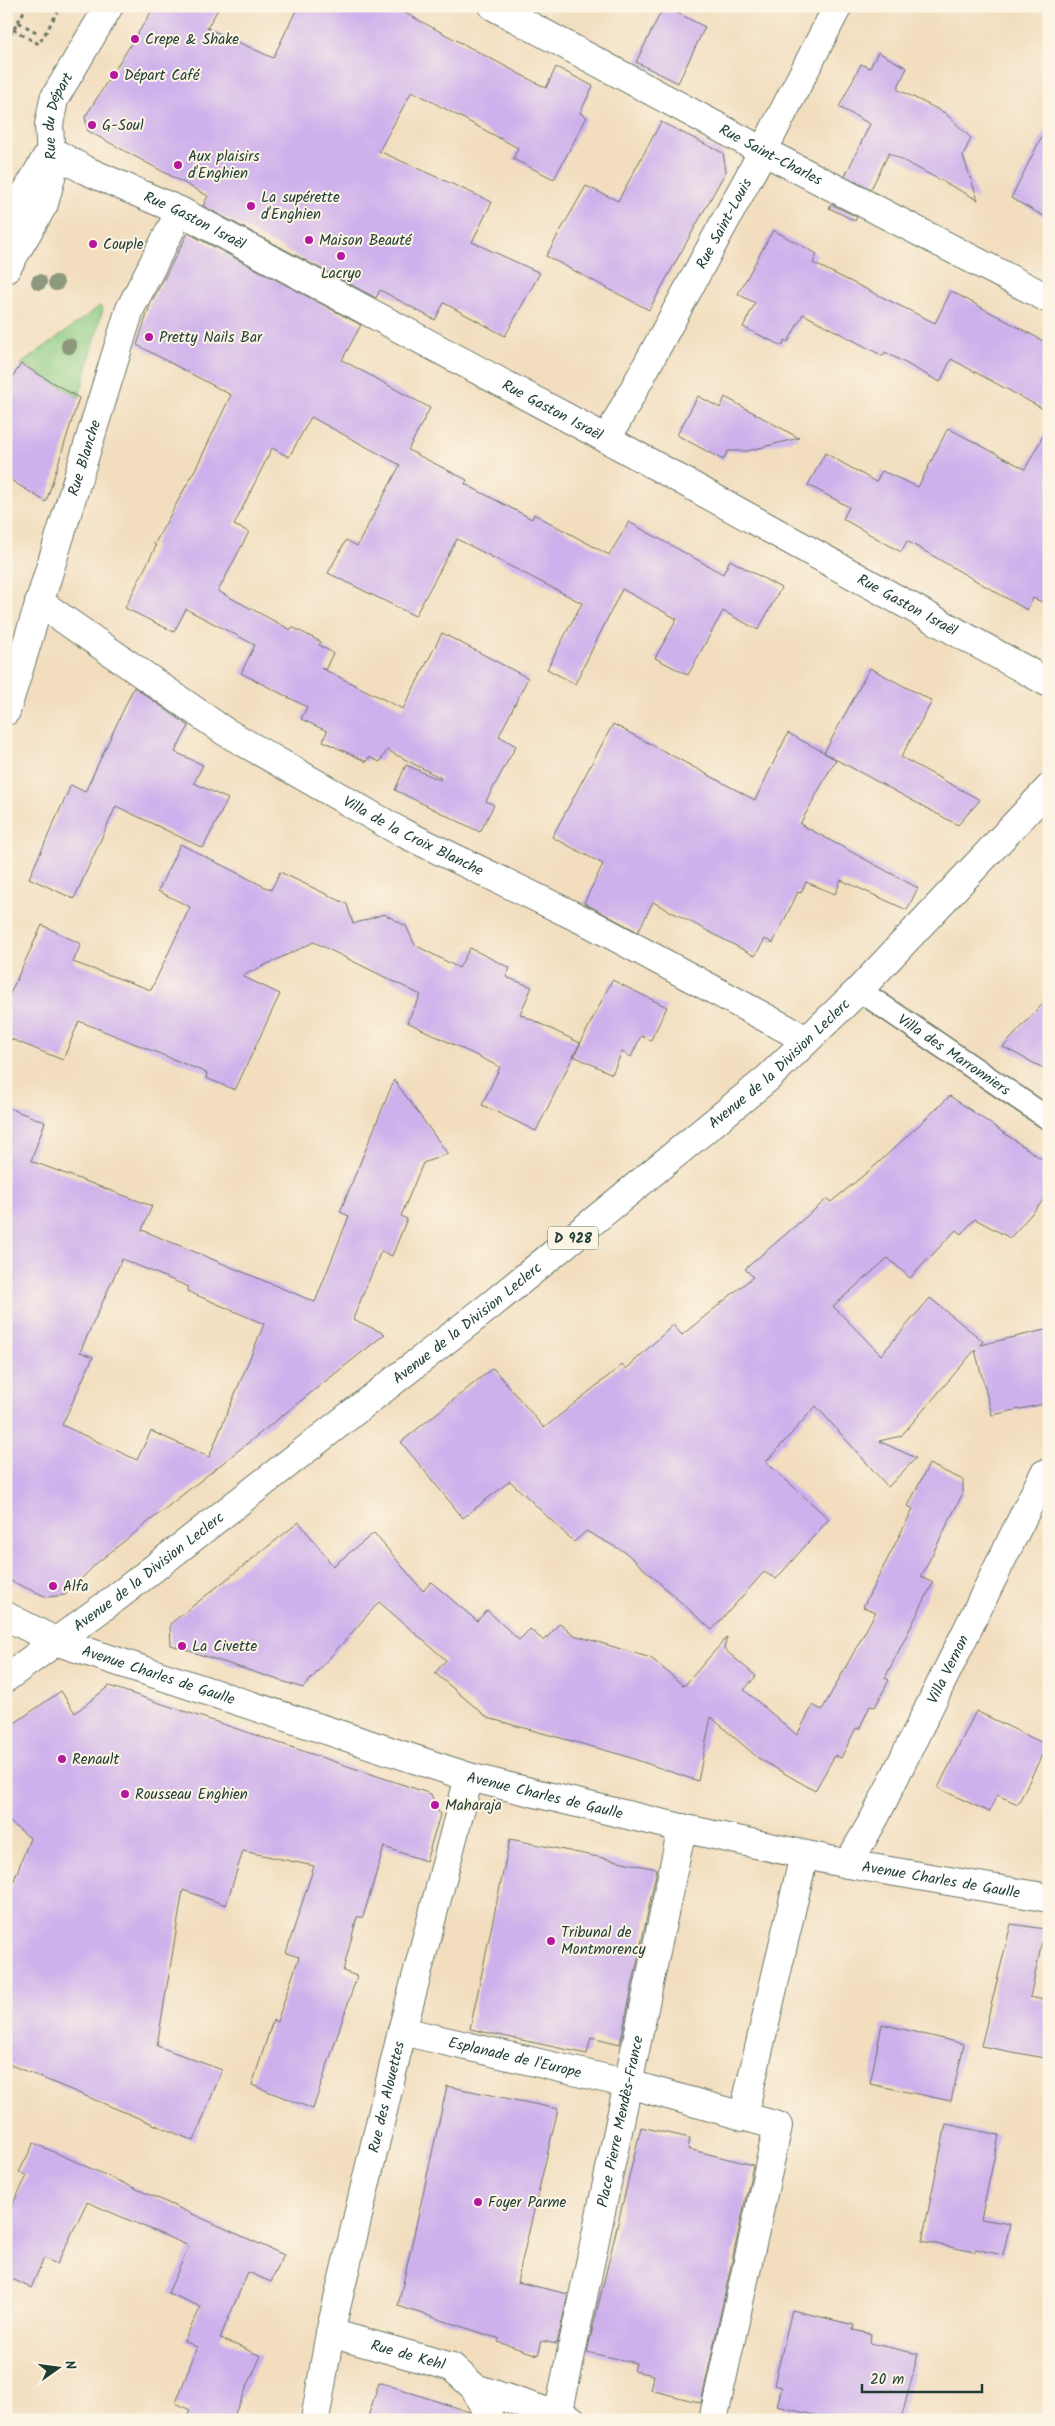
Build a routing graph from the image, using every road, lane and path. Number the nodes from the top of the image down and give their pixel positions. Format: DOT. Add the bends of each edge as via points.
graph roads {
  1 [pos="27,6"];
  2 [pos="61,6"];
  3 [pos="109,6"];
  4 [pos="494,6"];
  5 [pos="838,6"];
  6 [pos="18,22"];
  7 [pos="6,25"];
  8 [pos="38,33"];
  9 [pos="10,35"];
  10 [pos="50,150"];
  11 [pos="763,151"];
  12 [pos="180,211"];
  13 [pos="6,227"];
  14 [pos="6,269"];
  15 [pos="1049,299"];
  16 [pos="607,439"];
  17 [pos="39,602"];
  18 [pos="1049,683"];
  19 [pos="6,711"];
  20 [pos="1049,788"];
  21 [pos="858,990"];
  22 [pos="807,1040"];
  23 [pos="1049,1119"];
  24 [pos="1044,1474"];
  25 [pos="6,1616"];
  26 [pos="55,1641"];
  27 [pos="6,1678"];
  28 [pos="469,1777"];
  29 [pos="682,1828"];
  30 [pos="804,1855"];
  31 [pos="848,1864"];
  32 [pos="1049,1898"];
  33 [pos="402,2031"];
  34 [pos="629,2084"];
  35 [pos="744,2117"];
  36 [pos="330,2333"];
  37 [pos="475,2388"];
  38 [pos="565,2417"];
  39 [pos="315,2420"];
  40 [pos="490,2420"];
  41 [pos="713,2420"];
  1 -- 6 [label="path"];
  2 -- 7 [label="path, bridge" via="39,44"];
  3 -- 10 [label="street, Rue du Départ" via="54,99 49,125"];
  4 -- 11 [label="street, Rue Saint-Charles"];
  5 -- 11 [label="street, Rue Saint-Louis"];
  6 -- 8 [label="path"];
  6 -- 9 [label="path"];
  10 -- 12 [label="street, Rue Gaston Israël" via="85,170"];
  10 -- 13 [label="street, Rue du Départ"];
  10 -- 14 [label="street" via="52,174 44,204"];
  11 -- 15 [label="street, Rue Saint-Charles"];
  11 -- 16 [label="street, Rue Saint-Louis"];
  12 -- 16 [label="street, Rue Gaston Israël"];
  12 -- 17 [label="street, Rue Blanche" via="130,309"];
  16 -- 18 [label="street, Rue Gaston Israël"];
  17 -- 19 [label="street, Rue Blanche"];
  17 -- 22 [label="street, Villa de la Croix Blanche" via="224,731 399,831 593,925"];
  20 -- 21 [label="street, Avenue de la Division Leclerc / D 928"];
  21 -- 22 [label="street, Avenue de la Division Leclerc / D 928"];
  21 -- 23 [label="lane, Villa des Marronniers"];
  22 -- 26 [label="street, Avenue de la Division Leclerc / D 928" via="768,1078 491,1305 118,1597"];
  24 -- 31 [label="street, Villa Vernon" via="875,1818"];
  25 -- 26 [label="street, Avenue Charles de Gaulle"];
  26 -- 27 [label="street, Avenue de la Division Leclerc / D 928"];
  26 -- 28 [label="street, Avenue Charles de Gaulle"];
  28 -- 29 [label="street, Avenue Charles de Gaulle"];
  28 -- 33 [label="street, Rue des Alouettes"];
  29 -- 30 [label="street, Avenue Charles de Gaulle"];
  29 -- 34 [label="street, Place Pierre Mendès-France"];
  30 -- 31 [label="street, Avenue Charles de Gaulle"];
  30 -- 35 [label="street"];
  31 -- 32 [label="street, Avenue Charles de Gaulle"];
  33 -- 34 [label="street, Esplanade de l'Europe"];
  33 -- 36 [label="street, Rue des Alouettes"];
  34 -- 35 [label="street, Esplanade de l'Europe"];
  34 -- 38 [label="street, Place Pierre Mendès-France"];
  35 -- 41 [label="street, Esplanade de l'Europe" via="778,2126"];
  36 -- 37 [label="street, Rue de Kehl" via="452,2367"];
  36 -- 39 [label="street, Rue des Alouettes"];
  37 -- 38 [label="street"];
  37 -- 40 [label="street, Rue de Kehl"];
}
